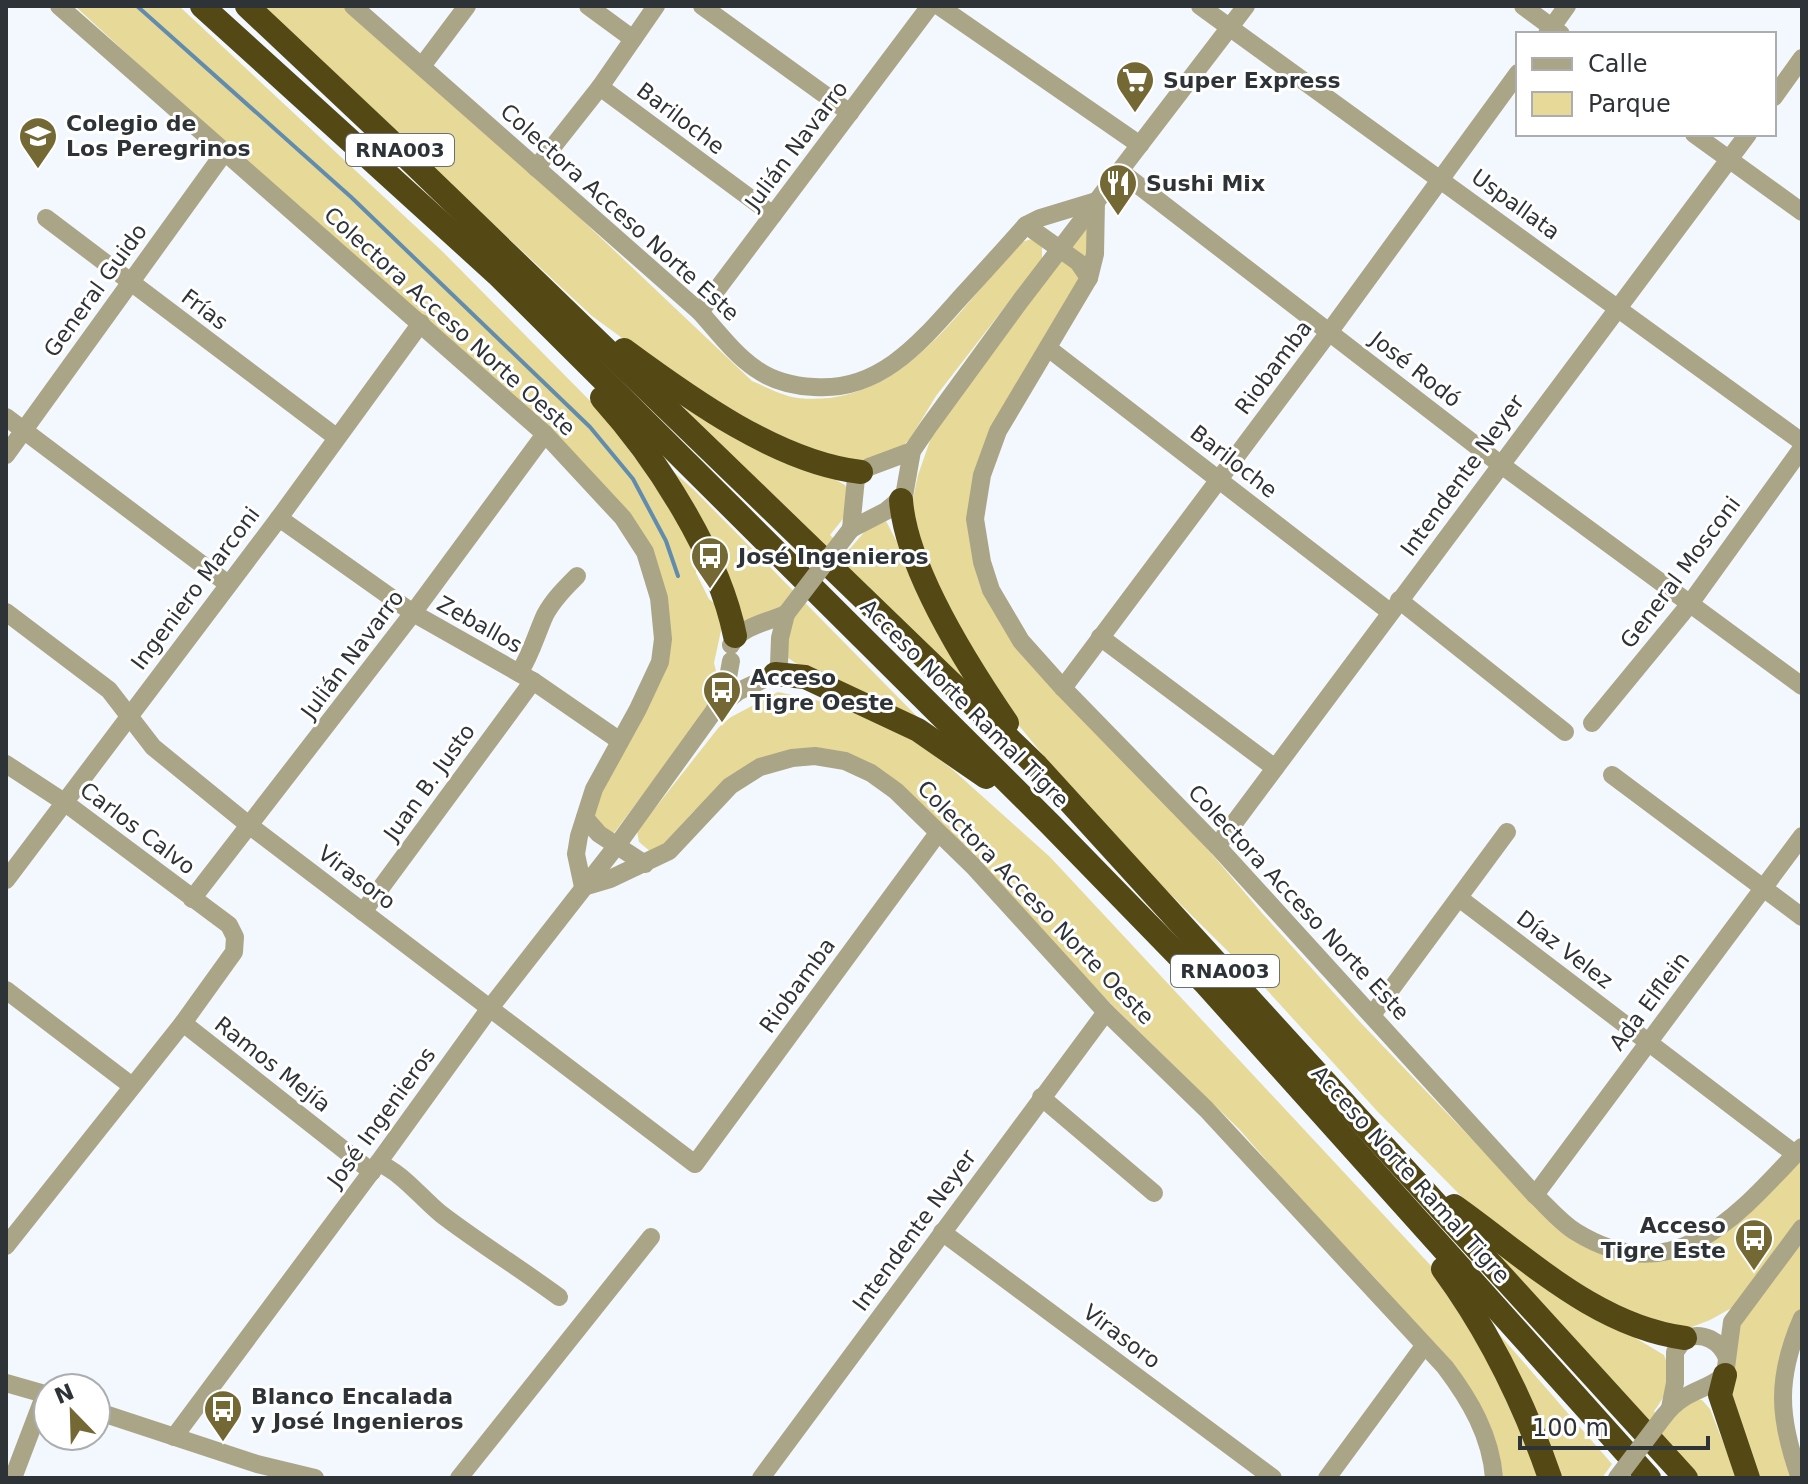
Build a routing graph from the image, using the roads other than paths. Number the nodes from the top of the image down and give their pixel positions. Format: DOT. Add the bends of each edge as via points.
graph roads {
  1 [pos="59,6"];
  2 [pos="202,6"];
  3 [pos="247,6"];
  4 [pos="353,6"];
  5 [pos="467,6"];
  6 [pos="588,6"];
  7 [pos="656,6"];
  8 [pos="702,6"];
  9 [pos="930,6"];
  10 [pos="939,6"];
  11 [pos="1200,6"];
  12 [pos="1246,6"];
  13 [pos="1523,6"];
  14 [pos="1567,6"];
  15 [pos="1230,27"];
  16 [pos="1553,32"];
  17 [pos="633,39"];
  18 [pos="1802,58"];
  19 [pos="422,66"];
  20 [pos="1516,76"];
  21 [pos="600,87"];
  22 [pos="1776,94"];
  23 [pos="850,113"];
  24 [pos="1697,136"];
  25 [pos="1747,136"];
  26 [pos="1140,145"];
  27 [pos="224,153"];
  28 [pos="1729,160"];
  29 [pos="536,168"];
  30 [pos="1120,171"];
  31 [pos="1440,178"];
  32 [pos="1096,201"];
  33 [pos="1802,212"];
  34 [pos="773,215"];
  35 [pos="46,218"];
  36 [pos="1026,225"];
  37 [pos="1061,249"];
  38 [pos="497,274"];
  39 [pos="1089,278"];
  40 [pos="130,283"];
  41 [pos="552,297"];
  42 [pos="1617,306"];
  43 [pos="700,312"];
  44 [pos="421,323"];
  45 [pos="1330,331"];
  46 [pos="1048,348"];
  47 [pos="6,417"];
  48 [pos="24,430"];
  49 [pos="545,434"];
  50 [pos="336,437"];
  51 [pos="1802,445"];
  52 [pos="912,451"];
  53 [pos="6,455"];
  54 [pos="1500,464"];
  55 [pos="870,468"];
  56 [pos="1218,479"];
  57 [pos="903,492"];
  58 [pos="279,518"];
  59 [pos="851,529"];
  60 [pos="577,576"];
  61 [pos="228,584"];
  62 [pos="1689,605"];
  63 [pos="1394,606"];
  64 [pos="6,612"];
  65 [pos="413,613"];
  66 [pos="786,614"];
  67 [pos="735,636"];
  68 [pos="1100,637"];
  69 [pos="731,661"];
  70 [pos="526,677"];
  71 [pos="768,678"];
  72 [pos="1802,686"];
  73 [pos="1063,688"];
  74 [pos="714,711"];
  75 [pos="128,715"];
  76 [pos="1592,723"];
  77 [pos="1565,732"];
  78 [pos="620,741"];
  79 [pos="6,764"];
  80 [pos="1037,766"];
  81 [pos="1275,768"];
  82 [pos="1612,775"];
  83 [pos="64,802"];
  84 [pos="585,818"];
  85 [pos="1051,825"];
  86 [pos="250,826"];
  87 [pos="1507,832"];
  88 [pos="938,833"];
  89 [pos="1802,836"];
  90 [pos="618,844"];
  91 [pos="1217,846"];
  92 [pos="645,864"];
  93 [pos="6,880"];
  94 [pos="583,887"];
  95 [pos="1764,887"];
  96 [pos="1459,898"];
  97 [pos="192,899"];
  98 [pos="363,912"];
  99 [pos="1802,917"];
  100 [pos="6,990"];
  101 [pos="490,1008"];
  102 [pos="1106,1012"];
  103 [pos="1372,1015"];
  104 [pos="183,1023"];
  105 [pos="1648,1043"];
  106 [pos="132,1086"];
  107 [pos="1041,1097"];
  108 [pos="1799,1150"];
  109 [pos="1362,1158"];
  110 [pos="695,1164"];
  111 [pos="375,1168"];
  112 [pos="1412,1177"];
  113 [pos="1154,1193"];
  114 [pos="1535,1195"];
  115 [pos="1802,1228"];
  116 [pos="942,1232"];
  117 [pos="9,1234"];
  118 [pos="651,1237"];
  119 [pos="559,1297"];
  120 [pos="1802,1318"];
  121 [pos="1732,1322"];
  122 [pos="1692,1337"];
  123 [pos="1424,1346"];
  124 [pos="1726,1366"];
  125 [pos="6,1383"];
  126 [pos="32,1391"];
  127 [pos="1667,1412"];
  128 [pos="112,1416"];
  129 [pos="32,1432"];
  130 [pos="174,1437"];
  131 [pos="254,1471"];
  132 [pos="13,1478"];
  133 [pos="315,1478"];
  134 [pos="459,1478"];
  135 [pos="761,1478"];
  136 [pos="1273,1478"];
  137 [pos="1327,1478"];
  138 [pos="1494,1478"];
  139 [pos="1550,1478"];
  140 [pos="1617,1478"];
  141 [pos="1649,1478"];
  142 [pos="1686,1478"];
  143 [pos="1748,1478"];
  144 [pos="1800,1478"];
  1 -- 27 [label="street, Colectora Acceso Norte Oeste"];
  2 -- 38 [label="highway, Acceso Norte Ramal Tigre / RNA003"];
  3 -- 41 [label="highway, Acceso Norte Ramal Tigre / RNA003"];
  4 -- 19 [label="street, Colectora Acceso Norte Este"];
  5 -- 19 [label="street"];
  6 -- 17 [label="street"];
  7 -- 17 [label="street"];
  8 -- 23 [label="street"];
  9 -- 23 [label="street, Julián Navarro"];
  10 -- 26 [label="street"];
  11 -- 15 [label="street, Uspallata"];
  12 -- 15 [label="street"];
  13 -- 16 [label="street"];
  14 -- 16 [label="street"];
  15 -- 26 [label="street"];
  15 -- 31 [label="street, Uspallata"];
  17 -- 21 [label="street"];
  18 -- 22 [label="street"];
  19 -- 29 [label="street, Colectora Acceso Norte Este"];
  20 -- 31 [label="street, Riobamba"];
  21 -- 29 [label="street"];
  21 -- 34 [label="street, Bariloche"];
  23 -- 34 [label="street, Julián Navarro"];
  24 -- 28 [label="street"];
  25 -- 28 [label="street, Intendente Neyer"];
  26 -- 30 [label="street"];
  27 -- 40 [label="street, General Guido"];
  27 -- 44 [label="street, Colectora Acceso Norte Oeste"];
  28 -- 33 [label="street"];
  28 -- 42 [label="street, Intendente Neyer"];
  29 -- 43 [label="street, Colectora Acceso Norte Este"];
  30 -- 32 [label="street"];
  30 -- 45 [label="street, José Rodó"];
  31 -- 42 [label="street, Uspallata"];
  31 -- 45 [label="street, Riobamba"];
  32 -- 36 [label="street"];
  32 -- 37 [label="street"];
  32 -- 39 [label="street"];
  34 -- 43 [label="street, Julián Navarro"];
  35 -- 40 [label="street, Frías"];
  36 -- 37 [label="street"];
  36 -- 43 [label="street, Colectora Acceso Norte Este" via="917,346 854,385 802,387 775,380 755,369"];
  37 -- 39 [label="street"];
  37 -- 52 [label="street"];
  38 -- 67 [label="highway" via="620,418 664,480 727,603"];
  38 -- 85 [label="highway, Acceso Norte Ramal Tigre / RNA003"];
  39 -- 46 [label="street"];
  40 -- 48 [label="street, General Guido"];
  40 -- 50 [label="street, Frías"];
  41 -- 55 [label="highway" via="759,436 816,463"];
  41 -- 80 [label="highway, Acceso Norte Ramal Tigre / RNA003"];
  42 -- 51 [label="street, Uspallata"];
  42 -- 54 [label="street, Intendente Neyer"];
  44 -- 49 [label="street, Colectora Acceso Norte Oeste"];
  44 -- 50 [label="street, Ingeniero Marconi"];
  45 -- 54 [label="street, José Rodó"];
  45 -- 56 [label="street, Riobamba"];
  46 -- 56 [label="street, Bariloche"];
  46 -- 73 [label="street, Colectora Acceso Norte Este" via="998,431 982,475 975,519 991,590 1021,641"];
  47 -- 48 [label="street"];
  48 -- 53 [label="street, General Guido"];
  48 -- 61 [label="street"];
  49 -- 65 [label="street, Julián Navarro"];
  49 -- 78 [label="street, Colectora Acceso Norte Oeste" via="623,518 645,552 659,598 660,662"];
  50 -- 58 [label="street, Ingeniero Marconi"];
  51 -- 62 [label="street, General Mosconi"];
  52 -- 55 [label="street"];
  52 -- 57 [label="street"];
  54 -- 62 [label="street, José Rodó"];
  54 -- 63 [label="street, Intendente Neyer"];
  55 -- 57 [label="street" via="889,466"];
  55 -- 59 [label="street" via="855,484"];
  56 -- 63 [label="street, Bariloche"];
  56 -- 68 [label="street, Riobamba"];
  57 -- 59 [label="street" via="886,511"];
  57 -- 80 [label="highway" via="907,539 940,610 986,693"];
  58 -- 61 [label="street, Ingeniero Marconi"];
  58 -- 65 [label="street, Zeballos"];
  59 -- 66 [label="street, bridge"];
  60 -- 70 [label="street, Juan B. Justo" via="546,615"];
  61 -- 75 [label="street, Ingeniero Marconi"];
  62 -- 72 [label="street, José Rodó"];
  62 -- 76 [label="street, General Mosconi"];
  63 -- 77 [label="street, Bariloche"];
  63 -- 81 [label="street, Intendente Neyer"];
  64 -- 75 [label="street, Virasoro" via="109,690"];
  65 -- 70 [label="street, Zeballos"];
  65 -- 86 [label="street, Julián Navarro"];
  66 -- 67 [label="street"];
  66 -- 71 [label="street" via="779,664"];
  67 -- 69 [label="street, José Ingenieros"];
  68 -- 73 [label="street, Riobamba"];
  68 -- 81 [label="street"];
  69 -- 71 [label="street" via="743,679"];
  69 -- 74 [label="street, José Ingenieros"];
  70 -- 78 [label="street, Zeballos"];
  70 -- 98 [label="street, Juan B. Justo"];
  71 -- 74 [label="street, José Ingenieros" via="739,691"];
  71 -- 85 [label="highway" via="805,677 918,730"];
  73 -- 91 [label="street, Colectora Acceso Norte Este"];
  74 -- 90 [label="street, José Ingenieros"];
  75 -- 83 [label="street, Ingeniero Marconi"];
  75 -- 86 [label="street, Virasoro" via="153,747"];
  78 -- 84 [label="street, Colectora Acceso Norte Oeste"];
  79 -- 83 [label="street, Carlos Calvo"];
  80 -- 112 [label="highway, Acceso Norte Ramal Tigre / RNA003"];
  81 -- 91 [label="street, Intendente Neyer"];
  82 -- 95 [label="street"];
  83 -- 93 [label="street, Ingeniero Marconi"];
  83 -- 97 [label="street, Carlos Calvo"];
  84 -- 90 [label="street"];
  84 -- 94 [label="street, Colectora Acceso Norte Oeste" via="576,854"];
  85 -- 109 [label="highway, Acceso Norte Ramal Tigre / RNA003" via="1204,982"];
  86 -- 97 [label="street, Julián Navarro"];
  86 -- 98 [label="street, Virasoro"];
  87 -- 96 [label="street"];
  88 -- 92 [label="street, Colectora Acceso Norte Oeste" via="871,773 845,761 792,758 760,767 730,786 669,851"];
  88 -- 102 [label="street, Colectora Acceso Norte Oeste"];
  88 -- 110 [label="street, Riobamba"];
  89 -- 95 [label="street, Ada Elflein"];
  90 -- 92 [label="street"];
  90 -- 94 [label="street, José Ingenieros"];
  91 -- 103 [label="street, Colectora Acceso Norte Este"];
  92 -- 94 [label="street, Colectora Acceso Norte Oeste"];
  94 -- 101 [label="street, José Ingenieros"];
  95 -- 99 [label="street"];
  95 -- 105 [label="street, Ada Elflein"];
  96 -- 103 [label="street"];
  96 -- 105 [label="street, Díaz Velez"];
  97 -- 104 [label="street, Carlos Calvo" via="229,925 234,952"];
  98 -- 101 [label="street, Virasoro"];
  100 -- 106 [label="street"];
  101 -- 110 [label="street, Virasoro"];
  101 -- 111 [label="street, José Ingenieros"];
  102 -- 107 [label="street, Intendente Neyer"];
  102 -- 123 [label="street, Colectora Acceso Norte Oeste" via="1206,1109"];
  103 -- 114 [label="street, Colectora Acceso Norte Este"];
  104 -- 106 [label="street"];
  104 -- 111 [label="street, Ramos Mejía"];
  105 -- 108 [label="street, Díaz Velez"];
  105 -- 114 [label="street, Ada Elflein"];
  106 -- 117 [label="street"];
  107 -- 113 [label="street"];
  107 -- 116 [label="street, Intendente Neyer"];
  108 -- 114 [label="street, Colectora Acceso Norte Este" via="1730,1220 1681,1249 1631,1252 1600,1244 1573,1231"];
  109 -- 139 [label="highway" via="1470,1306 1508,1373"];
  109 -- 141 [label="highway, Acceso Norte Ramal Tigre / RNA003"];
  111 -- 119 [label="street, Ramos Mejía" via="398,1174 420,1197"];
  111 -- 130 [label="street, José Ingenieros"];
  112 -- 122 [label="highway" via="1578,1297 1648,1331"];
  112 -- 142 [label="highway, Acceso Norte Ramal Tigre / RNA003"];
  115 -- 121 [label="street"];
  116 -- 135 [label="street, Intendente Neyer"];
  116 -- 136 [label="street, Virasoro"];
  118 -- 134 [label="street"];
  120 -- 144 [label="street" via="1785,1366 1782,1415"];
  121 -- 122 [label="street"];
  121 -- 124 [label="street"];
  122 -- 124 [label="street" via="1717,1342"];
  122 -- 127 [label="street" via="1675,1352 1675,1383"];
  123 -- 137 [label="street"];
  123 -- 138 [label="street, Colectora Acceso Norte Oeste" via="1463,1389 1483,1429"];
  124 -- 127 [label="street" via="1718,1381 1686,1394"];
  124 -- 143 [label="highway" via="1720,1395"];
  125 -- 126 [label="street"];
  127 -- 140 [label="street, bridge"];
  128 -- 130 [label="street"];
  129 -- 132 [label="street"];
  130 -- 131 [label="street"];
  131 -- 133 [label="street"];
}
